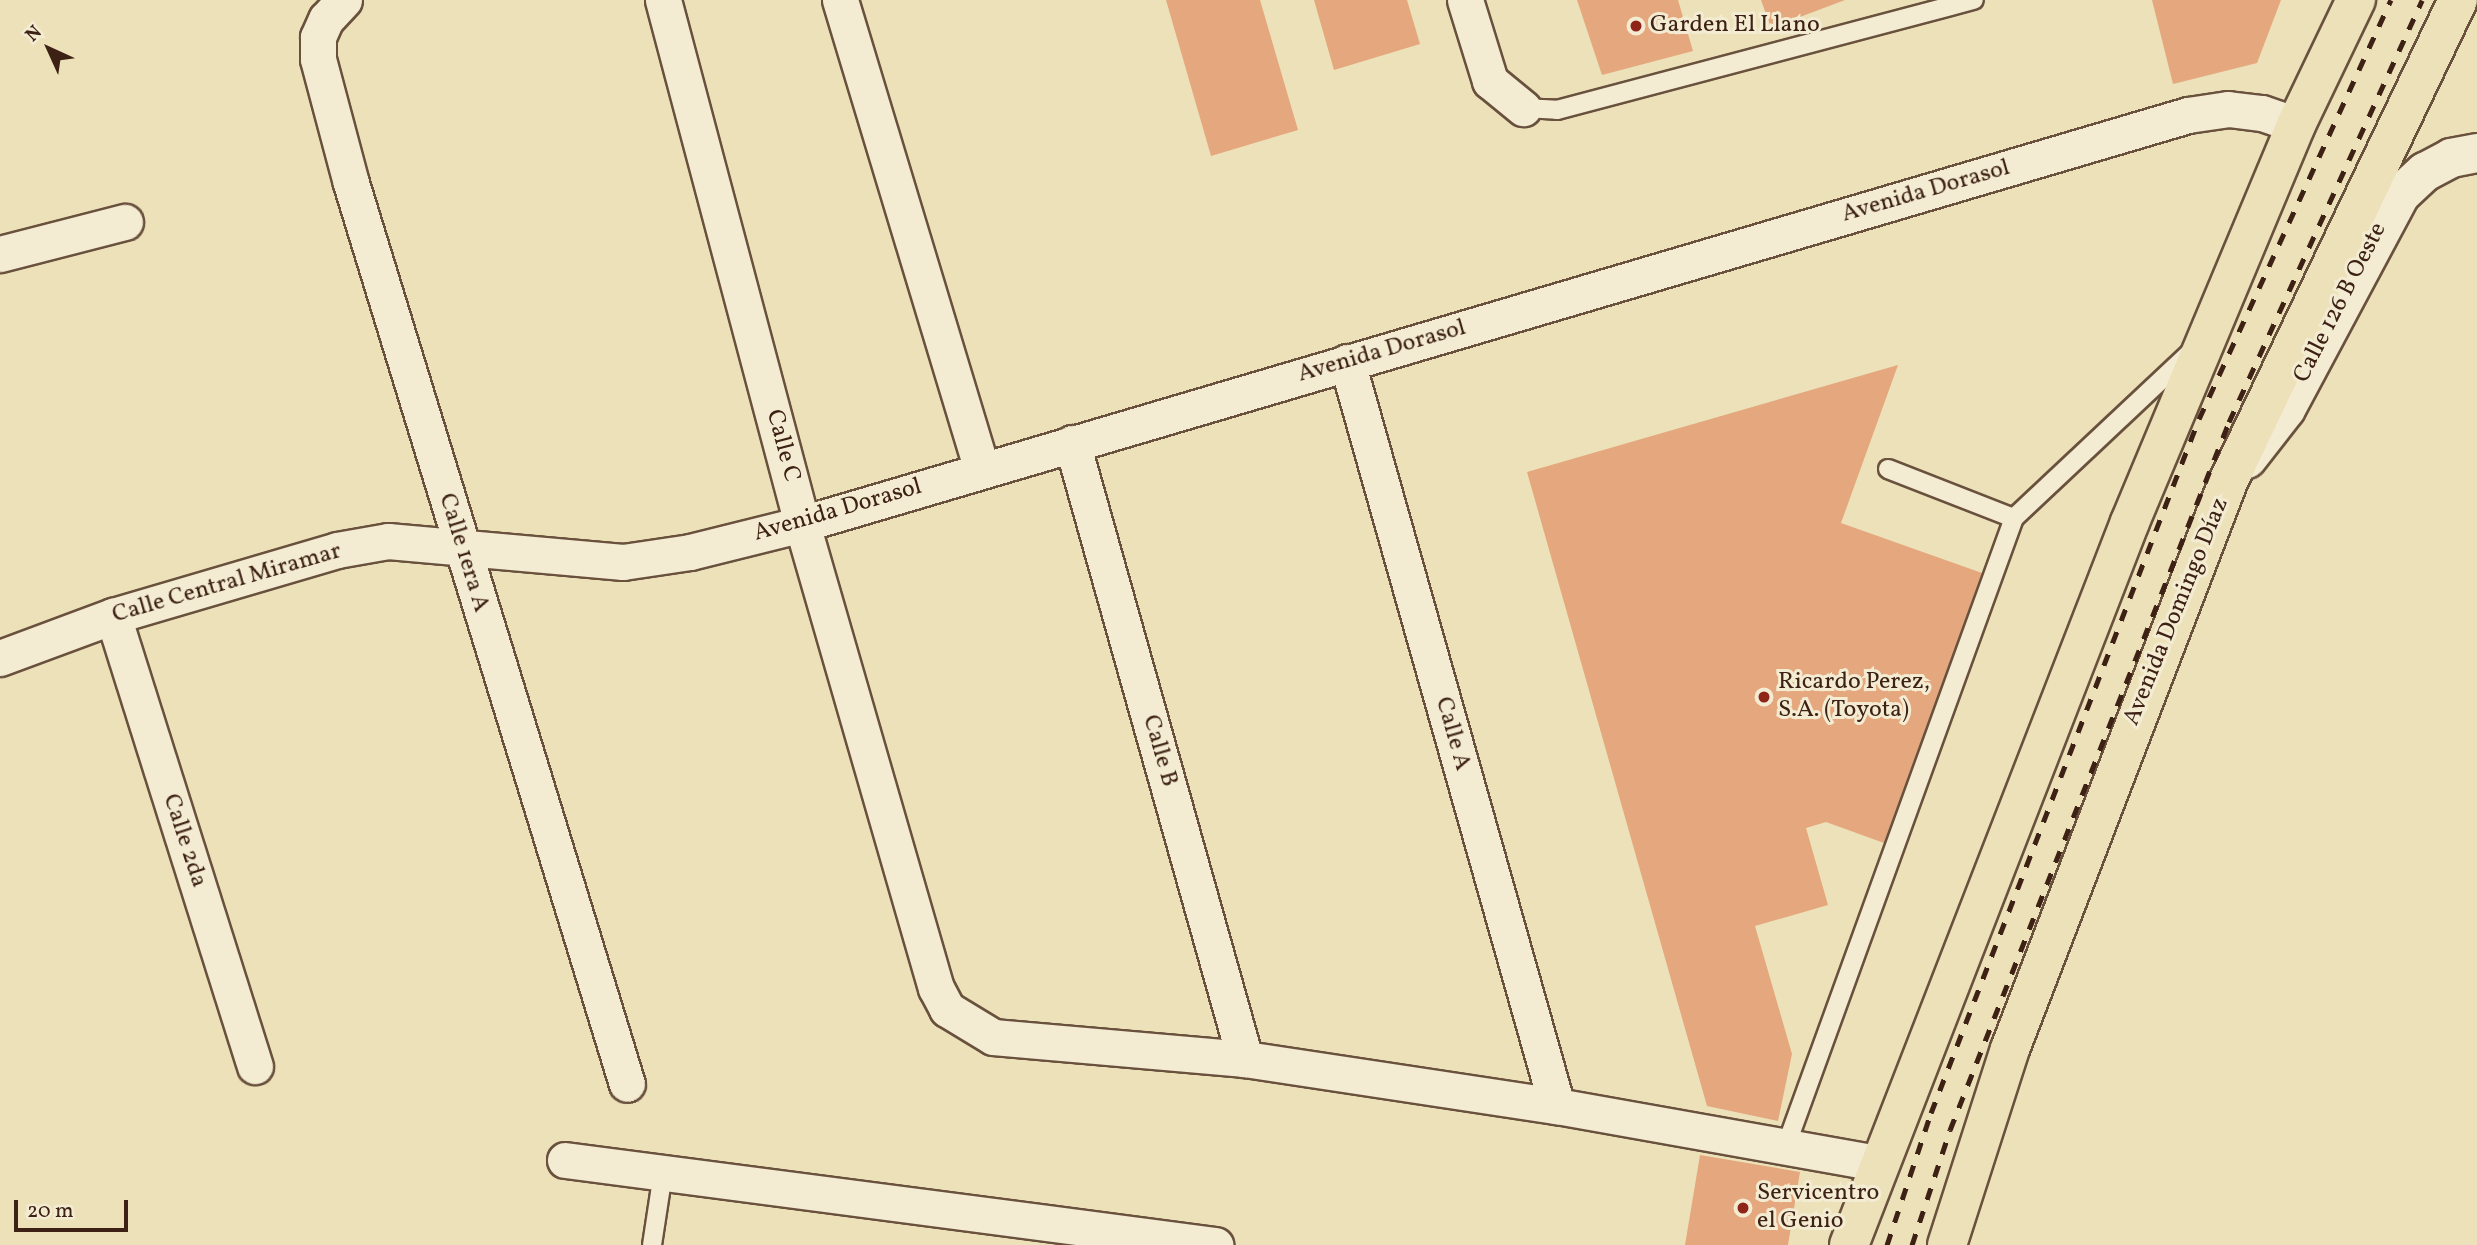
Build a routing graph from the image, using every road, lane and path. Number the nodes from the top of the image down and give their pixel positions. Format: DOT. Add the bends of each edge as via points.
graph roads {
  1 [pos="663,0"];
  2 [pos="840,0"];
  3 [pos="1465,0"];
  4 [pos="1974,0"];
  5 [pos="2356,0"];
  6 [pos="2458,0"];
  7 [pos="335,10"];
  8 [pos="1523,108"];
  9 [pos="2296,125"];
  10 [pos="2477,153"];
  11 [pos="125,222"];
  12 [pos="0,254"];
  13 [pos="2208,335"];
  14 [pos="1348,362"];
  15 [pos="1072,443"];
  16 [pos="1888,469"];
  17 [pos="982,470"];
  18 [pos="2228,482"];
  19 [pos="2014,518"];
  20 [pos="802,524"];
  21 [pos="461,547"];
  22 [pos="113,617"];
  23 [pos="0,658"];
  24 [pos="1245,1059"];
  25 [pos="255,1066"];
  26 [pos="627,1084"];
  27 [pos="1557,1106"];
  28 [pos="1786,1146"];
  29 [pos="565,1160"];
  30 [pos="1878,1163"];
  31 [pos="663,1173"];
  32 [pos="652,1245"];
  33 [pos="1215,1245"];
  34 [pos="1849,1245"];
  35 [pos="1947,1245"];
  1 -- 20 [label="street, Calle C"];
  2 -- 17 [label="street"];
  3 -- 8 [label="street" via="1490,81"];
  4 -- 8 [label="lane" via="1557,110"];
  5 -- 9 [label="main road"];
  6 -- 18 [label="main road, Avenida Domingo Díaz"];
  7 -- 21 [label="street, Calle 1era A" via="318,37 318,59"];
  9 -- 13 [label="main road"];
  9 -- 14 [label="street, Avenida Dorasol" via="2262,113 2228,109 2188,115"];
  10 -- 18 [label="street, Calle 126 B Oeste" via="2451,158 2425,172 2401,194 2286,410"];
  11 -- 12 [label="street"];
  13 -- 19 [label="lane"];
  13 -- 30 [label="main road"];
  14 -- 15 [label="street, Avenida Dorasol"];
  14 -- 27 [label="street, Calle A"];
  15 -- 17 [label="street, Avenida Dorasol"];
  15 -- 24 [label="street, Calle B"];
  16 -- 19 [label="lane"];
  17 -- 20 [label="street, Avenida Dorasol"];
  18 -- 35 [label="main road, Avenida Domingo Díaz" via="2010,1049"];
  19 -- 28 [label="lane"];
  20 -- 21 [label="street, Avenida Dorasol" via="690,552 623,562"];
  20 -- 24 [label="street, Calle C" via="936,988 947,1009 993,1037"];
  21 -- 22 [label="street, Calle Central Miramar" via="388,541 337,550"];
  21 -- 26 [label="street, Calle 1era A"];
  22 -- 23 [label="street, Calle Central Miramar"];
  22 -- 25 [label="street, Calle 2da"];
  24 -- 27 [label="street"];
  27 -- 28 [label="street"];
  28 -- 30 [label="street"];
  29 -- 31 [label="street"];
  30 -- 34 [label="main road"];
  31 -- 32 [label="lane"];
  31 -- 33 [label="street"];
}
